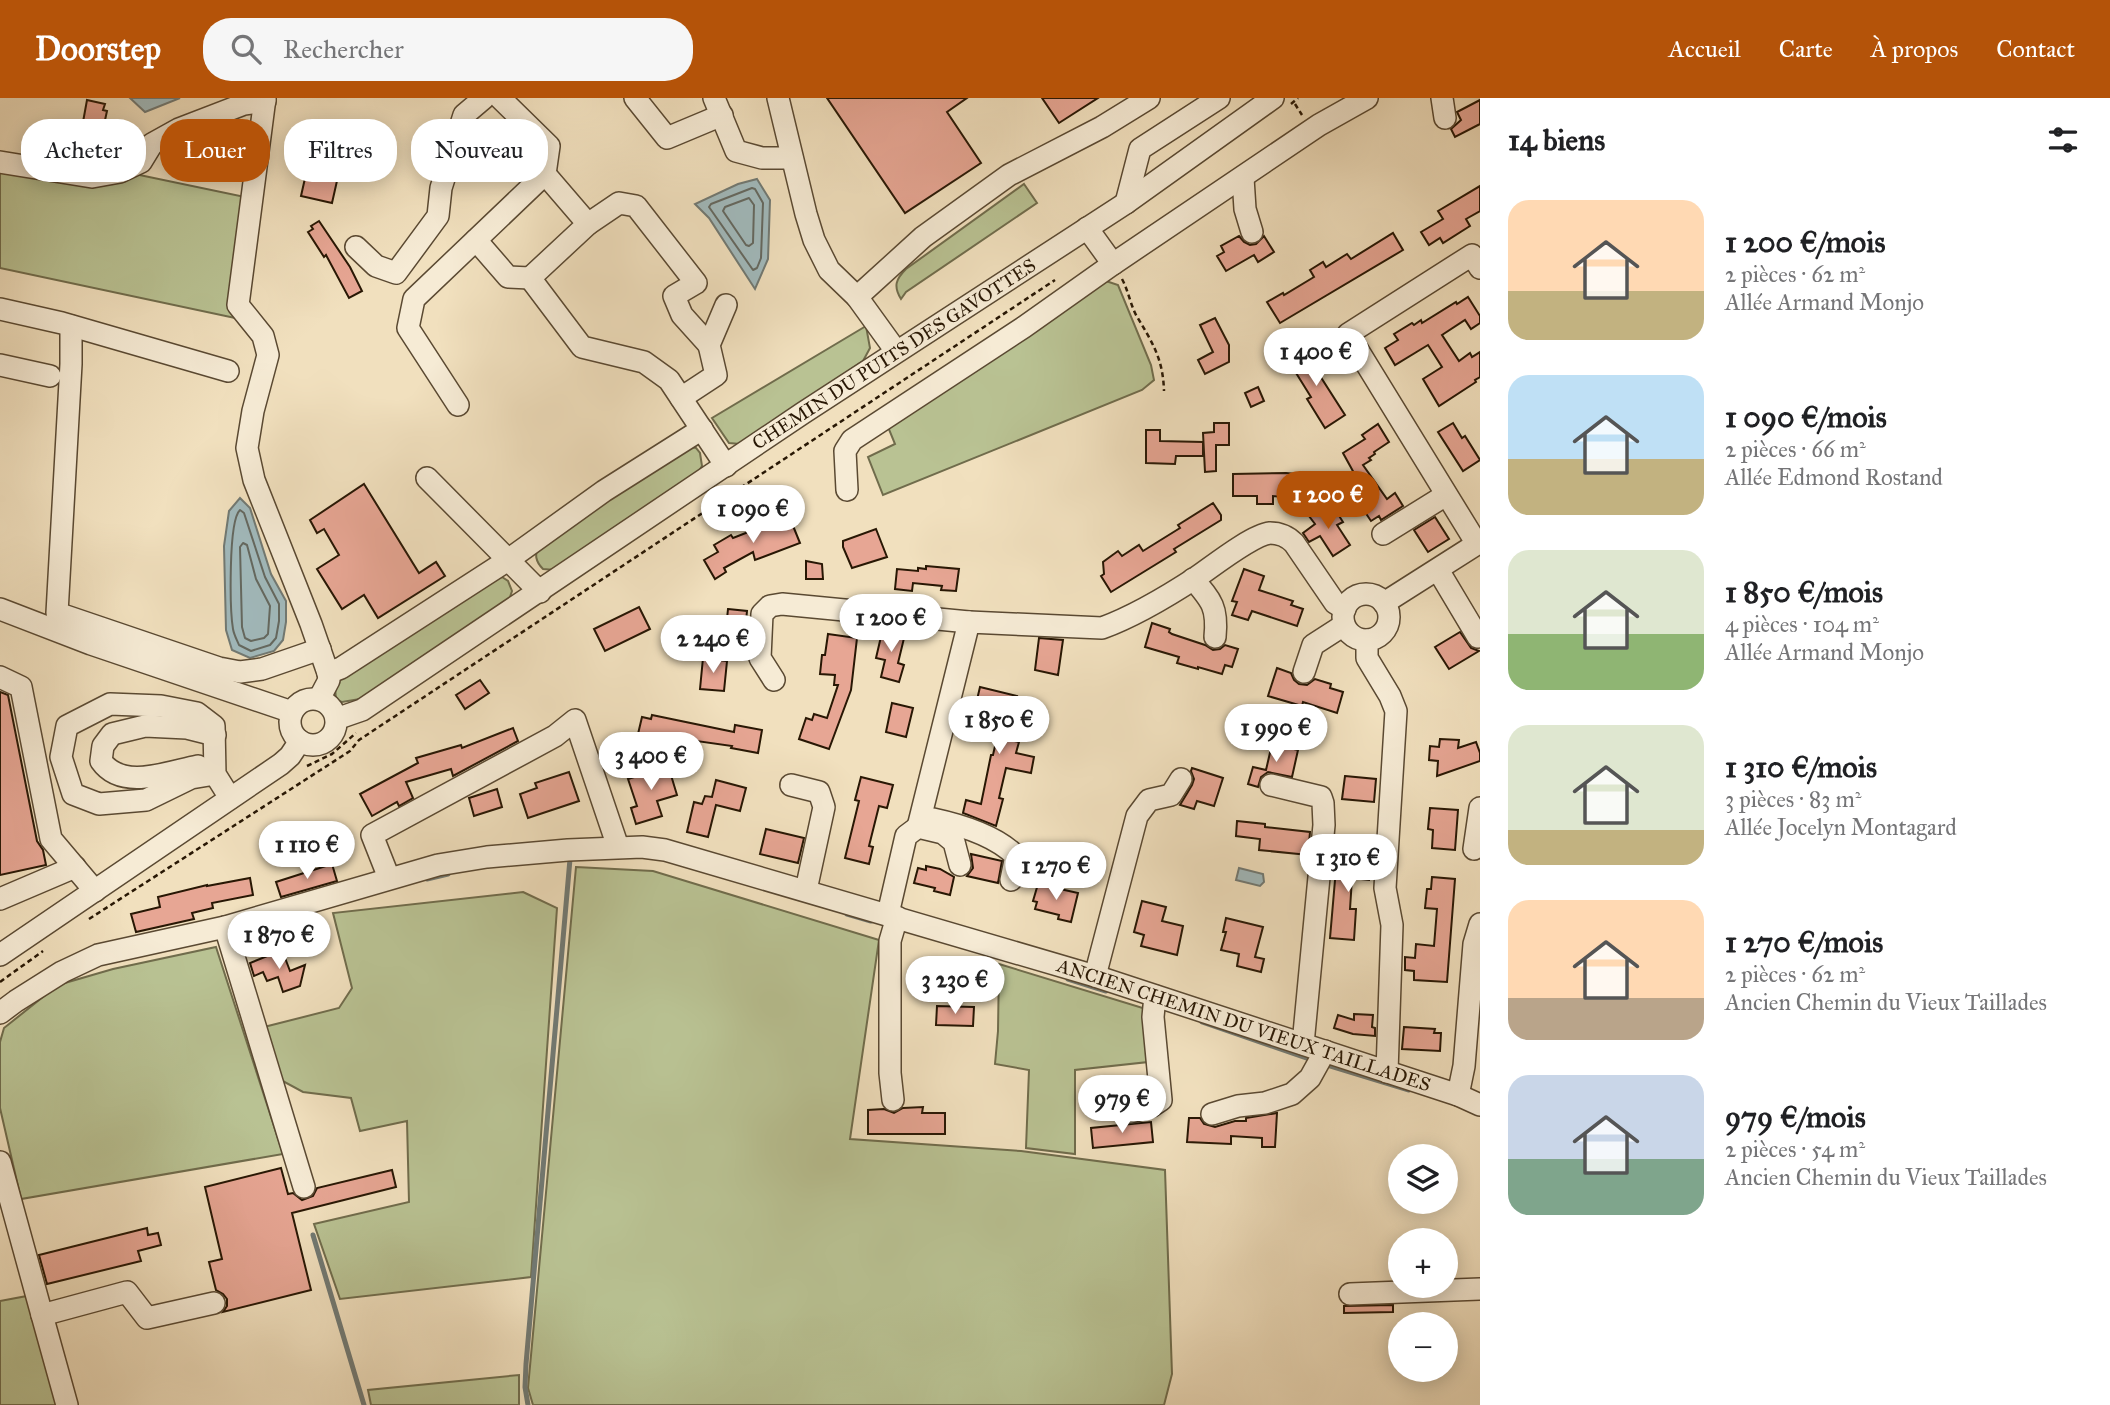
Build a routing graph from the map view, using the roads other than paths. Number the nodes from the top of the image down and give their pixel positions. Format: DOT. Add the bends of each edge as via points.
graph roads {
  1 [pos="484,98"];
  2 [pos="500,98"];
  3 [pos="635,98"];
  4 [pos="778,98"];
  5 [pos="1149,98"];
  6 [pos="1219,98"];
  7 [pos="1367,98"];
  8 [pos="265,100"];
  9 [pos="1283,100"];
  10 [pos="718,106"];
  11 [pos="521,119"];
  12 [pos="792,158"];
  13 [pos="0,162"];
  14 [pos="548,177"];
  15 [pos="1243,178"];
  16 [pos="536,182"];
  17 [pos="1126,203"];
  18 [pos="588,225"];
  19 [pos="1087,228"];
  20 [pos="1252,232"];
  21 [pos="476,240"];
  22 [pos="356,247"];
  23 [pos="1477,257"];
  24 [pos="1113,264"];
  25 [pos="530,278"];
  26 [pos="857,297"];
  27 [pos="726,305"];
  28 [pos="0,309"];
  29 [pos="66,325"];
  30 [pos="709,345"];
  31 [pos="896,351"];
  32 [pos="0,365"];
  33 [pos="228,372"];
  34 [pos="50,376"];
  35 [pos="681,398"];
  36 [pos="458,405"];
  37 [pos="702,429"];
  38 [pos="726,466"];
  39 [pos="427,478"];
  40 [pos="847,490"];
  41 [pos="1446,495"];
  42 [pos="1383,534"];
  43 [pos="1478,543"];
  44 [pos="508,559"];
  45 [pos="1438,570"];
  46 [pos="1194,579"];
  47 [pos="540,592"];
  48 [pos="1384,603"];
  49 [pos="0,609"];
  50 [pos="969,622"];
  51 [pos="1351,626"];
  52 [pos="1215,637"];
  53 [pos="1478,637"];
  54 [pos="320,649"];
  55 [pos="1310,672"];
  56 [pos="328,673"];
  57 [pos="0,677"];
  58 [pos="774,680"];
  59 [pos="319,699"];
  60 [pos="292,712"];
  61 [pos="337,719"];
  62 [pos="215,735"];
  63 [pos="300,741"];
  64 [pos="215,768"];
  65 [pos="1181,779"];
  66 [pos="791,785"];
  67 [pos="1271,785"];
  68 [pos="230,798"];
  69 [pos="1480,808"];
  70 [pos="920,822"];
  71 [pos="618,847"];
  72 [pos="1474,849"];
  73 [pos="960,865"];
  74 [pos="75,867"];
  75 [pos="389,878"];
  76 [pos="1011,880"];
  77 [pos="806,890"];
  78 [pos="95,891"];
  79 [pos="0,900"];
  80 [pos="893,916"];
  81 [pos="1480,924"];
  82 [pos="225,927"];
  83 [pos="0,955"];
  84 [pos="1095,976"];
  85 [pos="1155,996"];
  86 [pos="0,1013"];
  87 [pos="1473,1037"];
  88 [pos="1303,1044"];
  89 [pos="1325,1051"];
  90 [pos="1387,1072"];
  91 [pos="1458,1095"];
  92 [pos="893,1100"];
  93 [pos="1480,1105"];
  94 [pos="1131,1112"];
  95 [pos="1213,1114"];
  96 [pos="0,1162"];
  97 [pos="304,1186"];
  98 [pos="1480,1289"];
  99 [pos="1350,1294"];
  100 [pos="214,1303"];
  101 [pos="42,1315"];
  102 [pos="67,1405"];
  1 -- 22 [label="street" via="464,115 442,188 439,216 396,273 376,266"];
  2 -- 11 [label="street"];
  3 -- 10 [label="street" via="667,138"];
  4 -- 12 [label="street"];
  5 -- 26 [label="street" via="1009,175 923,237"];
  6 -- 17 [label="street" via="1140,149"];
  7 -- 15 [label="street"];
  8 -- 13 [label="street" via="179,129 152,144 141,162 120,172 92,177"];
  8 -- 54 [label="street" via="238,305 263,336 268,355 247,448 254,480"];
  9 -- 17 [label="street, CHEMIN DU PUITS DES GAVOTTES"];
  10 -- 12 [label="street" via="736,151 762,158"];
  12 -- 26 [label="street" via="814,240 829,270"];
  14 -- 18 [label="street"];
  15 -- 20 [label="street"];
  15 -- 24 [label="street"];
  16 -- 21 [label="street"];
  17 -- 19 [label="street, CHEMIN DU PUITS DES GAVOTTES"];
  18 -- 25 [label="street"];
  18 -- 30 [label="street" via="619,203 636,206 696,283 674,296 682,315"];
  19 -- 24 [label="street"];
  19 -- 31 [label="street, CHEMIN DU PUITS DES GAVOTTES"];
  21 -- 25 [label="street" via="508,277"];
  21 -- 36 [label="street" via="414,299 408,328"];
  23 -- 41 [label="street" via="1348,334"];
  24 -- 40 [label="street" via="852,440 845,451"];
  25 -- 35 [label="street" via="582,347 644,362 669,380"];
  26 -- 31 [label="street"];
  27 -- 30 [label="street"];
  28 -- 29 [label="street"];
  29 -- 33 [label="street"];
  29 -- 54 [label="street" via="71,364 57,613 240,672"];
  30 -- 35 [label="street" via="716,375"];
  31 -- 38 [label="street, CHEMIN DU PUITS DES GAVOTTES"];
  32 -- 34 [label="street"];
  35 -- 37 [label="street"];
  37 -- 38 [label="street"];
  37 -- 44 [label="street"];
  38 -- 47 [label="street, CHEMIN DU PUITS DES GAVOTTES"];
  39 -- 44 [label="street"];
  41 -- 42 [label="street"];
  41 -- 43 [label="street"];
  43 -- 45 [label="street"];
  44 -- 47 [label="street"];
  44 -- 56 [label="street"];
  45 -- 48 [label="street"];
  45 -- 53 [label="street"];
  46 -- 50 [label="street" via="1102,628"];
  46 -- 51 [label="street" via="1254,539 1268,533 1285,535"];
  46 -- 52 [label="street" via="1217,616"];
  47 -- 61 [label="street, CHEMIN DU PUITS DES GAVOTTES" via="362,710"];
  48 -- 51 [label="street" via="1371,595 1349,602"];
  48 -- 51 [label="street" via="1389,619 1382,634"];
  49 -- 60 [label="street"];
  50 -- 58 [label="street" via="770,606 762,614 760,658"];
  50 -- 70 [label="street"];
  51 -- 55 [label="street" via="1313,645"];
  51 -- 90 [label="street" via="1396,711 1385,888 1392,925"];
  54 -- 56 [label="street"];
  56 -- 59 [label="street"];
  57 -- 74 [label="street" via="21,687 51,839"];
  59 -- 60 [label="street" via="303,701"];
  59 -- 61 [label="street" via="331,706"];
  60 -- 63 [label="street" via="291,731"];
  61 -- 63 [label="street" via="325,742 312,745"];
  62 -- 64 [label="street"];
  62 -- 64 [label="street" via="145,726 112,734 103,746 101,761 120,776"];
  62 -- 64 [label="street" via="214,726 197,712 110,704 67,726 61,757 73,794 99,804 146,800"];
  63 -- 68 [label="street" via="281,764"];
  64 -- 68 [label="street"];
  65 -- 84 [label="street" via="1171,795 1149,800 1137,816"];
  66 -- 77 [label="street" via="819,792 824,807"];
  67 -- 88 [label="street" via="1321,797 1324,803"];
  68 -- 78 [label="street"];
  69 -- 72 [label="street"];
  70 -- 73 [label="street" via="954,842"];
  70 -- 76 [label="street" via="969,830 1006,846 1016,856"];
  70 -- 80 [label="street" via="906,836"];
  71 -- 75 [label="street, ANCIEN CHEMIN DU VIEUX TAILLADES" via="487,857"];
  71 -- 75 [label="street" via="575,720 555,736 372,835"];
  71 -- 77 [label="street, ANCIEN CHEMIN DU VIEUX TAILLADES" via="665,850"];
  74 -- 78 [label="street"];
  74 -- 79 [label="street"];
  75 -- 82 [label="street, ANCIEN CHEMIN DU VIEUX TAILLADES"];
  77 -- 80 [label="street, ANCIEN CHEMIN DU VIEUX TAILLADES"];
  78 -- 83 [label="street"];
  80 -- 84 [label="street, ANCIEN CHEMIN DU VIEUX TAILLADES"];
  80 -- 92 [label="street"];
  81 -- 87 [label="street" via="1475,944"];
  82 -- 86 [label="street, ANCIEN CHEMIN DU VIEUX TAILLADES" via="98,955 62,972"];
  82 -- 97 [label="street"];
  84 -- 85 [label="street, ANCIEN CHEMIN DU VIEUX TAILLADES"];
  85 -- 88 [label="street, ANCIEN CHEMIN DU VIEUX TAILLADES"];
  85 -- 94 [label="street" via="1161,1100"];
  87 -- 91 [label="street"];
  88 -- 89 [label="street, ANCIEN CHEMIN DU VIEUX TAILLADES"];
  89 -- 90 [label="street, ANCIEN CHEMIN DU VIEUX TAILLADES"];
  89 -- 95 [label="street" via="1310,1078 1292,1094"];
  90 -- 91 [label="street, ANCIEN CHEMIN DU VIEUX TAILLADES"];
  91 -- 93 [label="street, ANCIEN CHEMIN DU VIEUX TAILLADES"];
  96 -- 101 [label="street"];
  98 -- 99 [label="street"];
  100 -- 101 [label="street" via="147,1318 127,1292"];
  101 -- 102 [label="street"];
}
